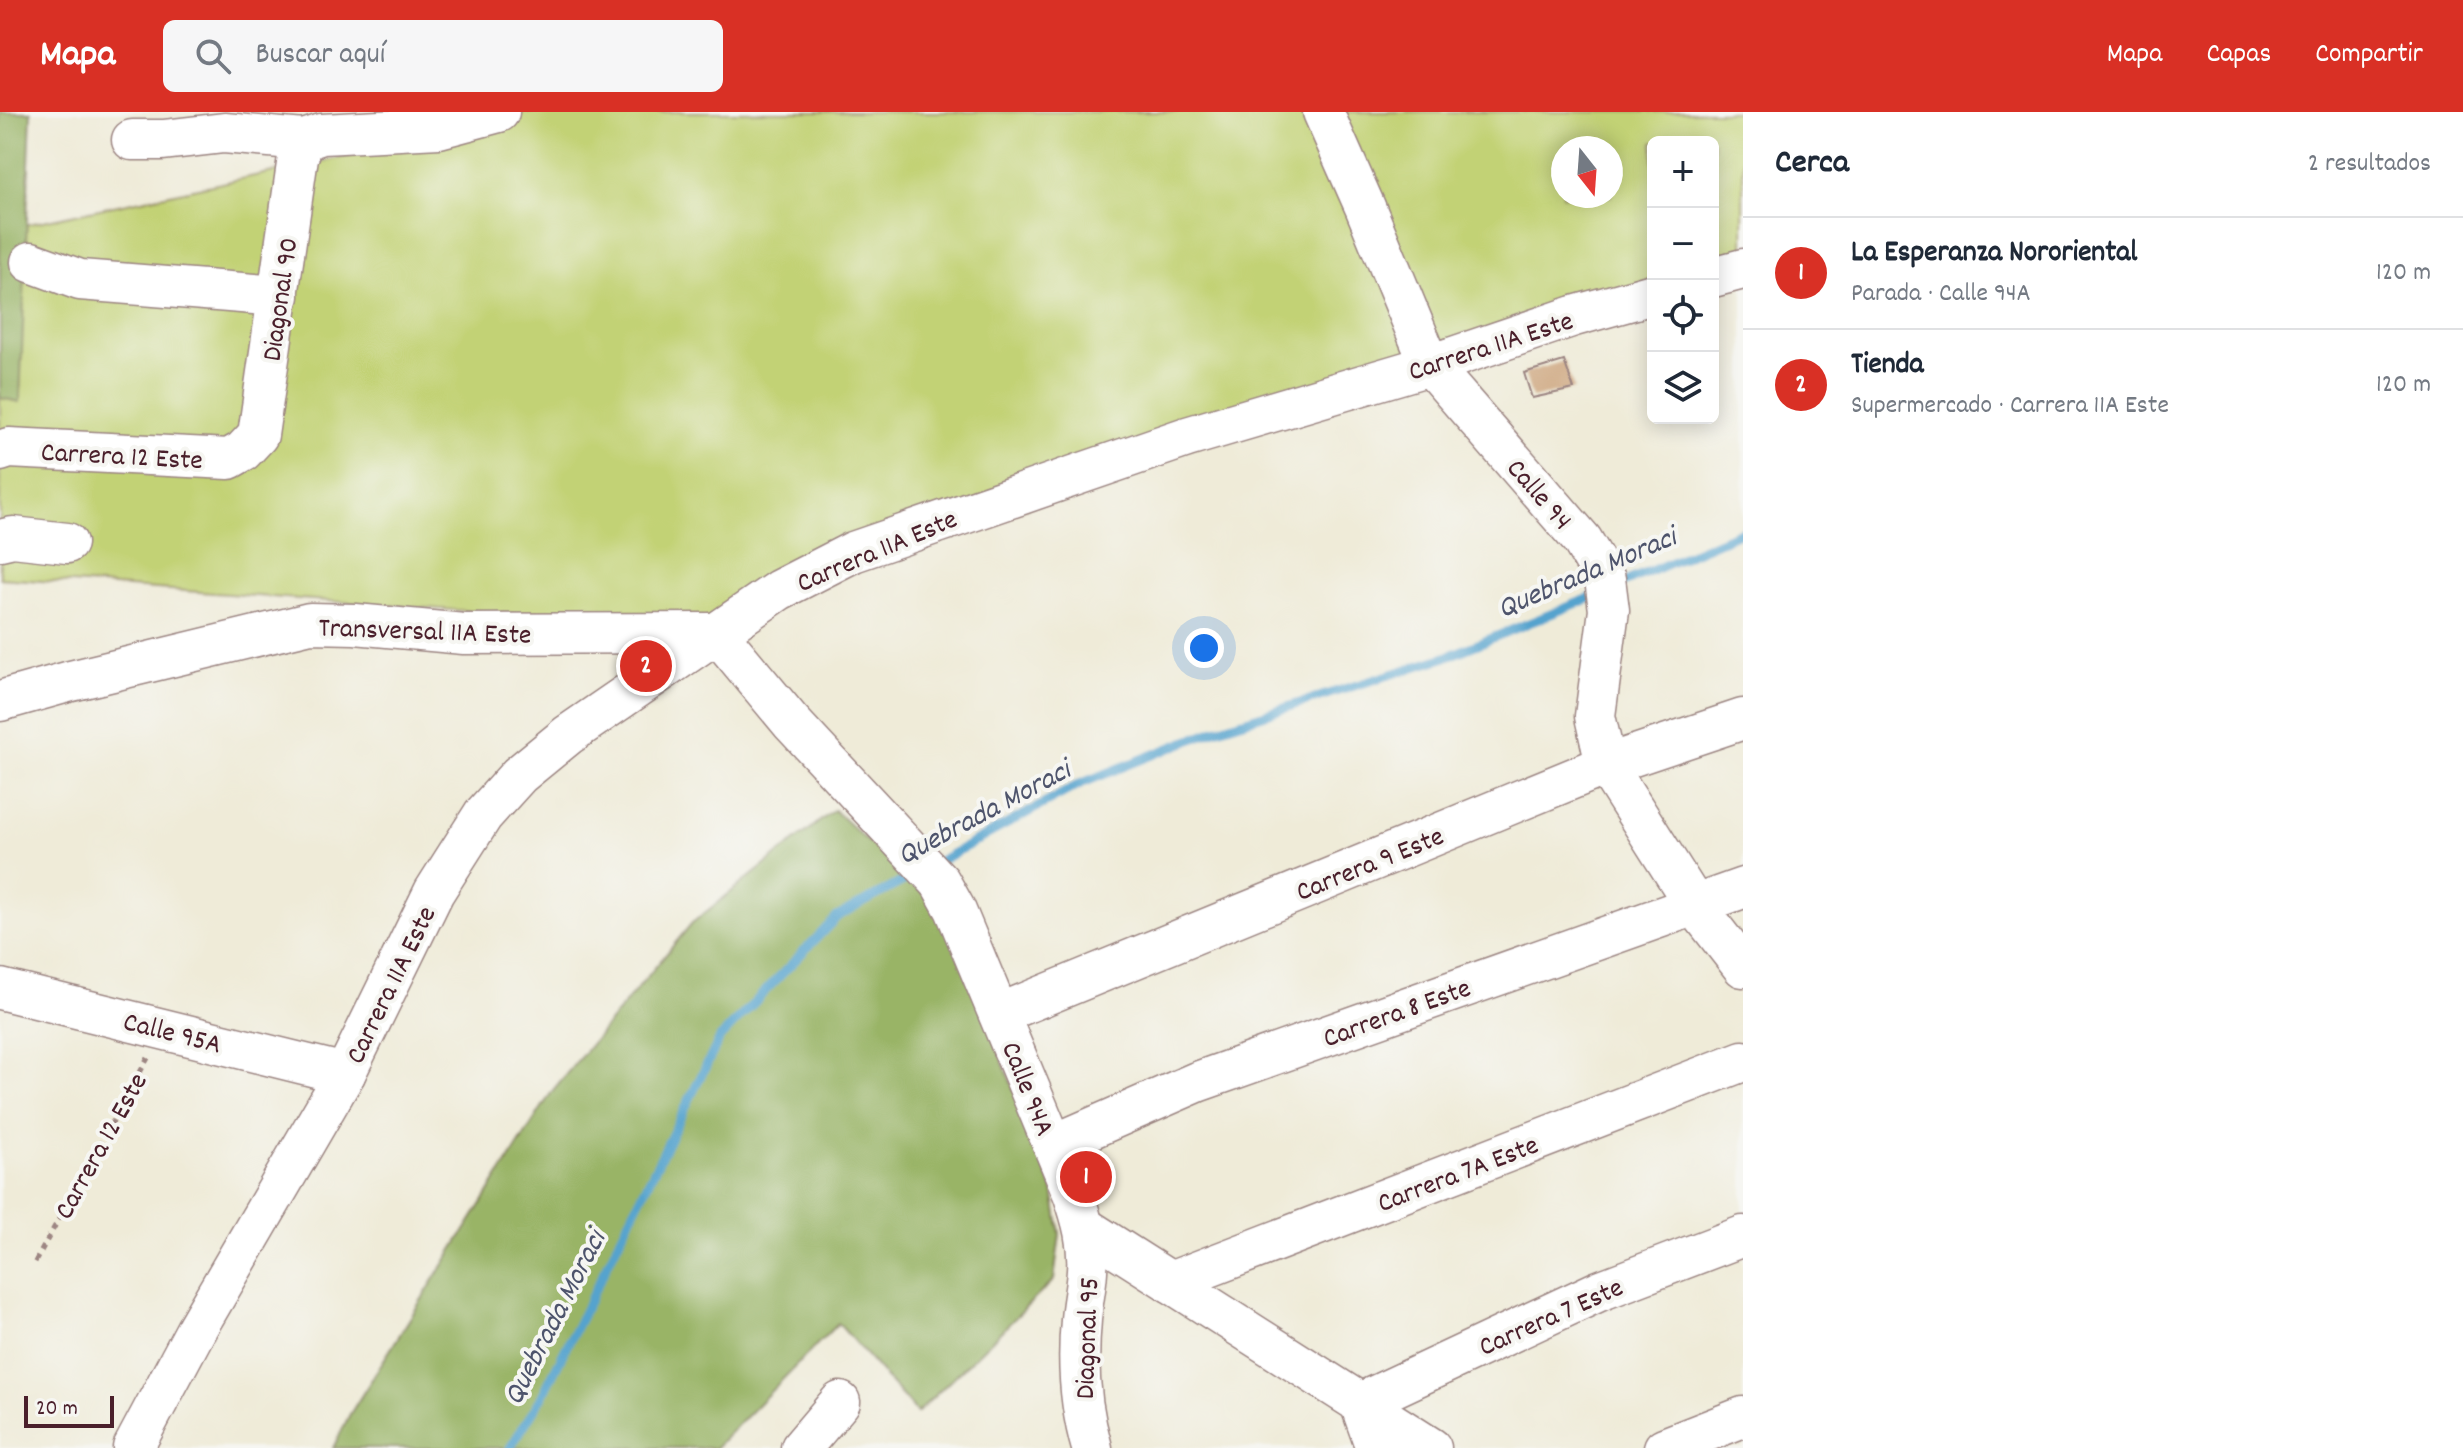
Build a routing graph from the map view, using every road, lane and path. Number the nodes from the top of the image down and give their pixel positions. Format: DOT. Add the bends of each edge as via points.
graph roads {
  1 [pos="499,112"];
  2 [pos="1323,112"];
  3 [pos="132,140"];
  4 [pos="304,140"];
  5 [pos="31,262"];
  6 [pos="1743,269"];
  7 [pos="1719,275"];
  8 [pos="279,296"];
  9 [pos="1647,296"];
  10 [pos="1430,365"];
  11 [pos="0,451"];
  12 [pos="243,451"];
  13 [pos="0,540"];
  14 [pos="67,543"];
  15 [pos="717,633"];
  16 [pos="0,701"];
  17 [pos="1743,719"];
  18 [pos="1606,765"];
  19 [pos="1743,888"];
  20 [pos="1694,904"];
  21 [pos="1743,967"];
  22 [pos="0,989"];
  23 [pos="999,1014"];
  24 [pos="164,1029"];
  25 [pos="1743,1061"];
  26 [pos="345,1074"];
  27 [pos="1053,1145"];
  28 [pos="1084,1227"];
  29 [pos="1743,1236"];
  30 [pos="35,1262"];
  31 [pos="1170,1282"];
  32 [pos="840,1402"];
  33 [pos="1360,1403"];
  34 [pos="1743,1417"];
  35 [pos="133,1448"];
  36 [pos="801,1448"];
  37 [pos="1092,1448"];
  38 [pos="1376,1448"];
  39 [pos="1431,1448"];
  40 [pos="1664,1448"];
  1 -- 4 [label="street" via="439,128 322,134"];
  2 -- 10 [label="street, Calle 94"];
  3 -- 4 [label="street" via="224,133"];
  4 -- 8 [label="street, Diagonal 90"];
  5 -- 8 [label="street" via="80,280"];
  6 -- 7 [label="street"];
  8 -- 12 [label="street, Diagonal 90" via="258,435"];
  9 -- 10 [label="street, Carrera 11A Este"];
  10 -- 15 [label="street, Carrera 11A Este" via="1187,437 853,552 779,590"];
  10 -- 18 [label="street, Calle 94" via="1582,540 1607,594 1595,716"];
  11 -- 12 [label="street, Carrera 12 Este" via="229,459"];
  13 -- 14 [label="street"];
  15 -- 16 [label="street, Transversal 11A Este" via="464,634 310,623"];
  15 -- 23 [label="street, Calle 94A" via="791,722 940,882"];
  15 -- 26 [label="street, Carrera 11A Este" via="568,735 519,775 483,815 434,892"];
  17 -- 18 [label="street, Carrera 9 Este"];
  18 -- 20 [label="street, Calle 94"];
  18 -- 23 [label="street, Carrera 9 Este"];
  19 -- 20 [label="street, Carrera 8 Este"];
  20 -- 21 [label="street, Calle 94"];
  20 -- 27 [label="street, Carrera 8 Este" via="1197,1082"];
  22 -- 24 [label="street, Calle 95A"];
  23 -- 27 [label="street, Calle 94A"];
  24 -- 26 [label="street, Calle 95A"];
  24 -- 30 [label="path, Carrera 12 Este"];
  25 -- 31 [label="street, Carrera 7A Este"];
  26 -- 35 [label="street, Carrera 11A Este"];
  27 -- 28 [label="street, Calle 94A"];
  28 -- 31 [label="street"];
  28 -- 37 [label="street, Diagonal 95" via="1088,1267 1079,1367"];
  29 -- 33 [label="street, Carrera 7 Este" via="1599,1291"];
  31 -- 33 [label="street"];
  32 -- 36 [label="street"];
  33 -- 38 [label="street"];
  33 -- 39 [label="street"];
  34 -- 40 [label="street"];
}
